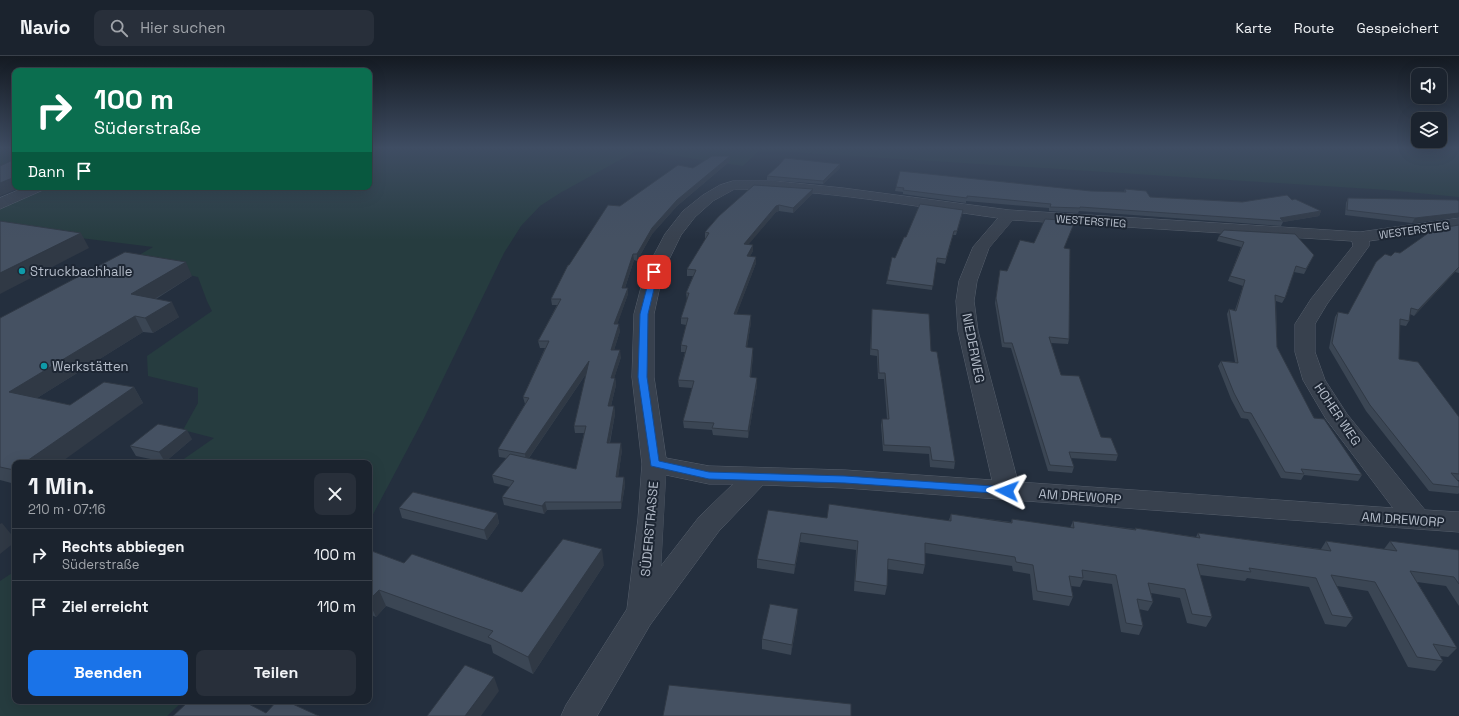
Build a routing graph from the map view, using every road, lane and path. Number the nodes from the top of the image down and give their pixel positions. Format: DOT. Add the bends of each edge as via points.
graph roads {
  1 [pos="725,188"];
  2 [pos="31,190"];
  3 [pos="0,204"];
  4 [pos="1009,215"];
  5 [pos="1459,223"];
  6 [pos="1360,237"];
  7 [pos="654,464"];
  8 [pos="756,477"];
  9 [pos="1007,491"];
  10 [pos="1417,519"];
  11 [pos="1459,522"];
  12 [pos="642,612"];
  13 [pos="578,716"];
  1 -- 4 [label="street, WESTERSTIEG" via="733,185 775,185"];
  1 -- 7 [label="street, SÜDERSTRASSE" via="689,214 673,234 654,272 644,314 643,377"];
  2 -- 3 [label="street"];
  4 -- 6 [label="street, WESTERSTIEG"];
  4 -- 9 [label="street, NIEDERWEG" via="981,247 968,281 966,301 968,331"];
  5 -- 6 [label="street, WESTERSTIEG"];
  6 -- 10 [label="street, HOHER WEG" via="1361,246 1318,302 1305,324 1305,352 1314,380 1338,419"];
  7 -- 8 [label="street, AM DREWORP" via="709,475"];
  7 -- 12 [label="street, SÜDERSTRASSE"];
  8 -- 9 [label="street, AM DREWORP" via="845,479"];
  8 -- 12 [label="street" via="709,524"];
  9 -- 10 [label="street, AM DREWORP"];
  10 -- 11 [label="street, AM DREWORP"];
  12 -- 13 [label="street"];
}
